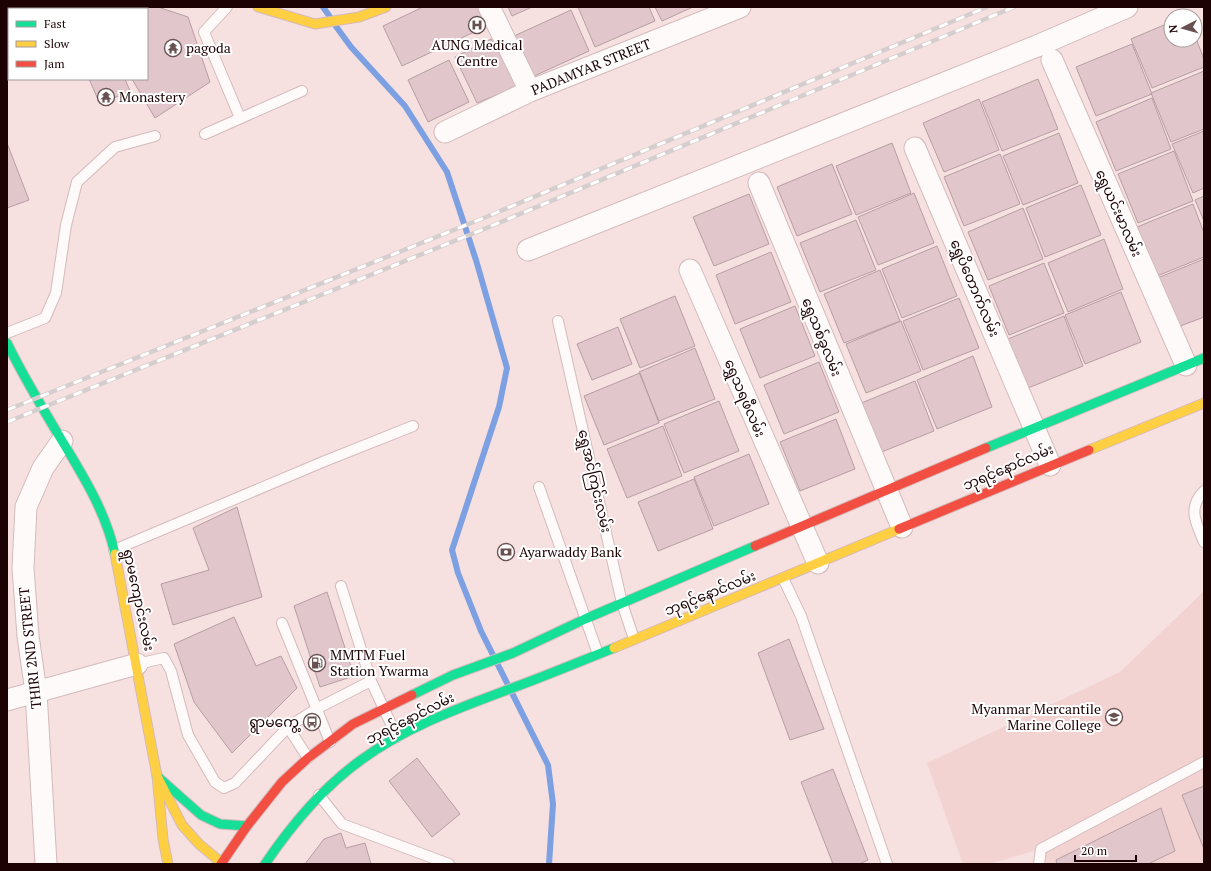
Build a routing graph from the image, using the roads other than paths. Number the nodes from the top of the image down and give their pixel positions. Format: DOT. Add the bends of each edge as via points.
graph roads {
  1 [pos="227,7"];
  2 [pos="258,7"];
  3 [pos="386,7"];
  4 [pos="489,7"];
  5 [pos="740,7"];
  6 [pos="1127,7"];
  7 [pos="1052,60"];
  8 [pos="302,91"];
  9 [pos="530,91"];
  10 [pos="240,118"];
  11 [pos="444,132"];
  12 [pos="205,134"];
  13 [pos="155,136"];
  14 [pos="915,148"];
  15 [pos="759,183"];
  16 [pos="528,250"];
  17 [pos="690,270"];
  18 [pos="558,321"];
  19 [pos="7,333"];
  20 [pos="8,347"];
  21 [pos="1195,362"];
  22 [pos="1204,403"];
  23 [pos="413,426"];
  24 [pos="1035,428"];
  25 [pos="62,441"];
  26 [pos="1050,465"];
  27 [pos="540,487"];
  28 [pos="885,490"];
  29 [pos="1204,491"];
  30 [pos="801,527"];
  31 [pos="902,527"];
  32 [pos="1204,542"];
  33 [pos="114,550"];
  34 [pos="818,564"];
  35 [pos="784,578"];
  36 [pos="341,586"];
  37 [pos="622,603"];
  38 [pos="585,619"];
  39 [pos="282,623"];
  40 [pos="634,639"];
  41 [pos="598,654"];
  42 [pos="137,664"];
  43 [pos="371,681"];
  44 [pos="36,692"];
  45 [pos="7,700"];
  46 [pos="318,708"];
  47 [pos="383,709"];
  48 [pos="288,727"];
  49 [pos="397,737"];
  50 [pos="330,742"];
  51 [pos="308,758"];
  52 [pos="1204,762"];
  53 [pos="157,776"];
  54 [pos="319,795"];
  55 [pos="247,826"];
  56 [pos="46,864"];
  57 [pos="168,864"];
  58 [pos="222,864"];
  59 [pos="265,864"];
  60 [pos="449,864"];
  61 [pos="887,864"];
  62 [pos="1039,864"];
  1 -- 10 [label="lane" via="204,32"];
  2 -- 3 [label="main road" via="315,24 359,17"];
  4 -- 9 [label="street"];
  5 -- 9 [label="street, PADAMYAR STREET"];
  6 -- 16 [label="street" via="1037,46"];
  7 -- 21 [label="street, ရွှေယင်းမာလမ်း"];
  8 -- 10 [label="lane"];
  9 -- 11 [label="street, PADAMYAR STREET"];
  10 -- 12 [label="lane"];
  13 -- 19 [label="lane" via="115,147 77,182 66,225 56,293 45,318"];
  14 -- 24 [label="street, ရွှေပိတောက်လမ်း"];
  15 -- 28 [label="street, ရွှေသစ်ခွလမ်း"];
  17 -- 30 [label="street, ရွှေသရဖီလမ်း"];
  18 -- 37 [label="lane, ရွှေအင်ကြင်းလမ်း"];
  20 -- 25 [label="main road, ရွာမကျောင်းလမ်း" via="20,378"];
  21 -- 24 [label="main road, ဘုရင့်နောင်လမ်း"];
  22 -- 26 [label="main road, ဘုရင့်နောင်လမ်း"];
  23 -- 33 [label="lane"];
  24 -- 26 [label="street, ရွှေပိတောက်လမ်း"];
  24 -- 28 [label="main road, ဘုရင့်နောင်လမ်း"];
  25 -- 33 [label="main road, ရွာမကျောင်းလမ်း" via="96,497"];
  25 -- 44 [label="street, THIRI 2ND STREET" via="43,468 26,507 23,568 28,636"];
  26 -- 31 [label="main road, ဘုရင့်နောင်လမ်း"];
  27 -- 38 [label="lane"];
  28 -- 30 [label="main road, ဘုရင့်နောင်လမ်း"];
  28 -- 31 [label="street, ရွှေသစ်ခွလမ်း"];
  29 -- 32 [label="lane" via="1196,499 1194,510"];
  30 -- 34 [label="street, ရွှေသရဖီလမ်း"];
  30 -- 37 [label="main road, ဘုရင့်နောင်လမ်း"];
  31 -- 34 [label="main road, ဘုရင့်နောင်လမ်း"];
  33 -- 42 [label="main road, ရွာမကျောင်းလမ်း"];
  34 -- 35 [label="main road, ဘုရင့်နောင်လမ်း"];
  35 -- 40 [label="main road, ဘုရင့်နောင်လမ်း"];
  35 -- 61 [label="lane" via="801,616"];
  36 -- 43 [label="lane"];
  37 -- 38 [label="main road, ဘုရင့်နောင်လမ်း"];
  37 -- 40 [label="lane, ရွှေအင်ကြင်းလမ်း"];
  38 -- 41 [label="lane"];
  38 -- 47 [label="main road, ဘုရင့်နောင်လမ်း" via="513,653 453,675"];
  39 -- 46 [label="lane"];
  40 -- 41 [label="main road, ဘုရင့်နောင်လမ်း"];
  41 -- 49 [label="main road, ဘုရင့်နောင်လမ်း" via="463,706"];
  42 -- 44 [label="street"];
  42 -- 48 [label="lane" via="164,658 171,671 188,735 215,782 224,788 235,783"];
  42 -- 53 [label="main road, ရွာမကျောင်းလမ်း"];
  43 -- 46 [label="lane"];
  43 -- 47 [label="lane"];
  44 -- 45 [label="street"];
  44 -- 56 [label="street, THIRI 2ND STREET"];
  46 -- 48 [label="lane"];
  46 -- 50 [label="lane"];
  47 -- 49 [label="lane"];
  47 -- 50 [label="main road, ဘုရင့်နောင်လမ်း" via="353,724"];
  48 -- 51 [label="lane"];
  49 -- 54 [label="main road, ဘုရင့်နောင်လမ်း" via="362,759"];
  50 -- 51 [label="main road, ဘုရင့်နောင်လမ်း"];
  51 -- 55 [label="main road, ဘုရင့်နောင်လမ်း" via="282,782"];
  52 -- 62 [label="lane" via="1041,849"];
  53 -- 55 [label="main road" via="201,815 220,824"];
  53 -- 57 [label="main road"];
  53 -- 58 [label="main road, ရွာမကျောင်းလမ်း" via="182,825"];
  54 -- 59 [label="main road, ဘုရင့်နောင်လမ်း" via="292,824"];
  54 -- 60 [label="lane" via="342,824"];
  55 -- 58 [label="main road"];
}
